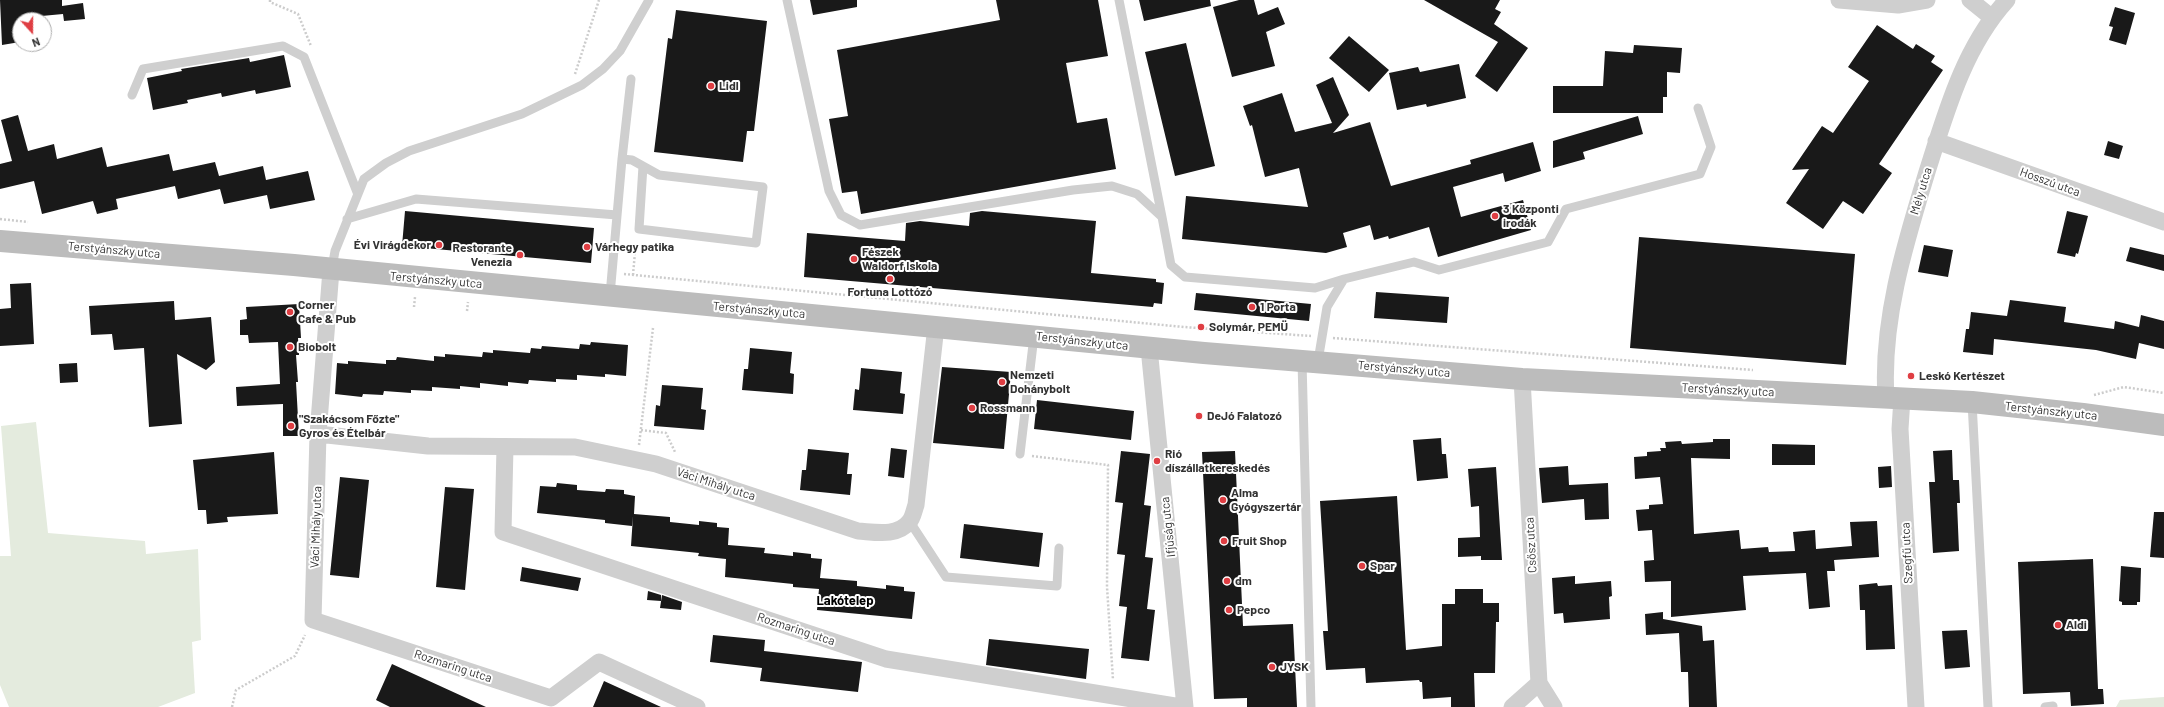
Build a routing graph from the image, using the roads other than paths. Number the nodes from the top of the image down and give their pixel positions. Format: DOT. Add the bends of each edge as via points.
graph roads {
  1 [pos="649,0"];
  2 [pos="787,0"];
  3 [pos="1119,0"];
  4 [pos="1839,0"];
  5 [pos="1927,0"];
  6 [pos="1970,0"];
  7 [pos="2007,0"];
  8 [pos="1991,17"];
  9 [pos="631,79"];
  10 [pos="132,96"];
  11 [pos="1698,108"];
  12 [pos="1936,142"];
  13 [pos="622,159"];
  14 [pos="643,166"];
  15 [pos="357,192"];
  16 [pos="617,215"];
  17 [pos="1162,217"];
  18 [pos="347,219"];
  19 [pos="2164,222"];
  20 [pos="0,240"];
  21 [pos="331,270"];
  22 [pos="1344,279"];
  23 [pos="610,297"];
  24 [pos="936,326"];
  25 [pos="1034,336"];
  26 [pos="1149,348"];
  27 [pos="1310,361"];
  28 [pos="1522,379"];
  29 [pos="1894,398"];
  30 [pos="1972,402"];
  31 [pos="2164,425"];
  32 [pos="318,434"];
  33 [pos="505,447"];
  34 [pos="1020,454"];
  35 [pos="910,522"];
  36 [pos="1060,548"];
  37 [pos="313,620"];
  38 [pos="1539,683"];
  39 [pos="698,707"];
  40 [pos="1181,707"];
  41 [pos="1185,707"];
  42 [pos="1311,707"];
  43 [pos="1512,707"];
  44 [pos="1554,707"];
  45 [pos="1916,707"];
  46 [pos="1988,707"];
  1 -- 15 [label="lane" via="620,51 603,69 574,89 522,114 409,151 364,179"];
  2 -- 17 [label="lane" via="829,191 841,215 860,225 1073,190 1112,186 1137,194"];
  3 -- 17 [label="lane"];
  4 -- 5 [label="street" via="1898,5"];
  6 -- 8 [label="street"];
  7 -- 8 [label="street, Mély utca"];
  8 -- 12 [label="street, Mély utca" via="1958,78"];
  9 -- 13 [label="lane"];
  10 -- 15 [label="lane" via="143,69 283,46 304,56"];
  11 -- 22 [label="lane" via="1710,147 1700,174 1566,209 1548,242 1439,270 1414,262"];
  12 -- 19 [label="street, Hosszú utca"];
  12 -- 29 [label="street, Mély utca" via="1902,254 1890,324 1885,380"];
  13 -- 14 [label="lane" via="632,160"];
  13 -- 16 [label="lane"];
  14 -- 14 [label="lane" via="659,175 763,187 756,242 639,229"];
  15 -- 18 [label="lane"];
  16 -- 18 [label="lane" via="416,199"];
  16 -- 23 [label="lane"];
  17 -- 22 [label="lane" via="1171,265 1185,277 1315,288"];
  18 -- 21 [label="lane"];
  20 -- 21 [label="main road, Terstyánszky utca"];
  21 -- 23 [label="main road, Terstyánszky utca"];
  21 -- 32 [label="street, Váci Mihály utca"];
  22 -- 27 [label="lane" via="1327,307 1321,337"];
  23 -- 24 [label="main road, Terstyánszky utca"];
  24 -- 25 [label="main road, Terstyánszky utca"];
  24 -- 35 [label="street" via="916,505"];
  25 -- 26 [label="main road, Terstyánszky utca"];
  25 -- 34 [label="lane"];
  26 -- 27 [label="main road, Terstyánszky utca"];
  26 -- 41 [label="street, Ifjúság utca"];
  27 -- 28 [label="main road, Terstyánszky utca"];
  27 -- 42 [label="lane"];
  28 -- 29 [label="main road, Terstyánszky utca"];
  28 -- 38 [label="street, Csősz utca"];
  29 -- 30 [label="main road, Terstyánszky utca"];
  29 -- 45 [label="street, Szegfű utca" via="1900,429"];
  30 -- 31 [label="main road, Terstyánszky utca"];
  30 -- 46 [label="lane"];
  32 -- 33 [label="street, Váci Mihály utca" via="428,446"];
  32 -- 37 [label="street, Váci Mihály utca"];
  33 -- 35 [label="street, Váci Mihály utca" via="575,447 656,464 858,531 882,533 900,530"];
  33 -- 40 [label="street, Rozmaring utca" via="503,532 886,659"];
  35 -- 36 [label="lane" via="946,577 1057,586"];
  37 -- 39 [label="street, Rozmaring utca" via="551,698 599,662"];
  38 -- 43 [label="street"];
  38 -- 44 [label="street, Csősz utca"];
}
